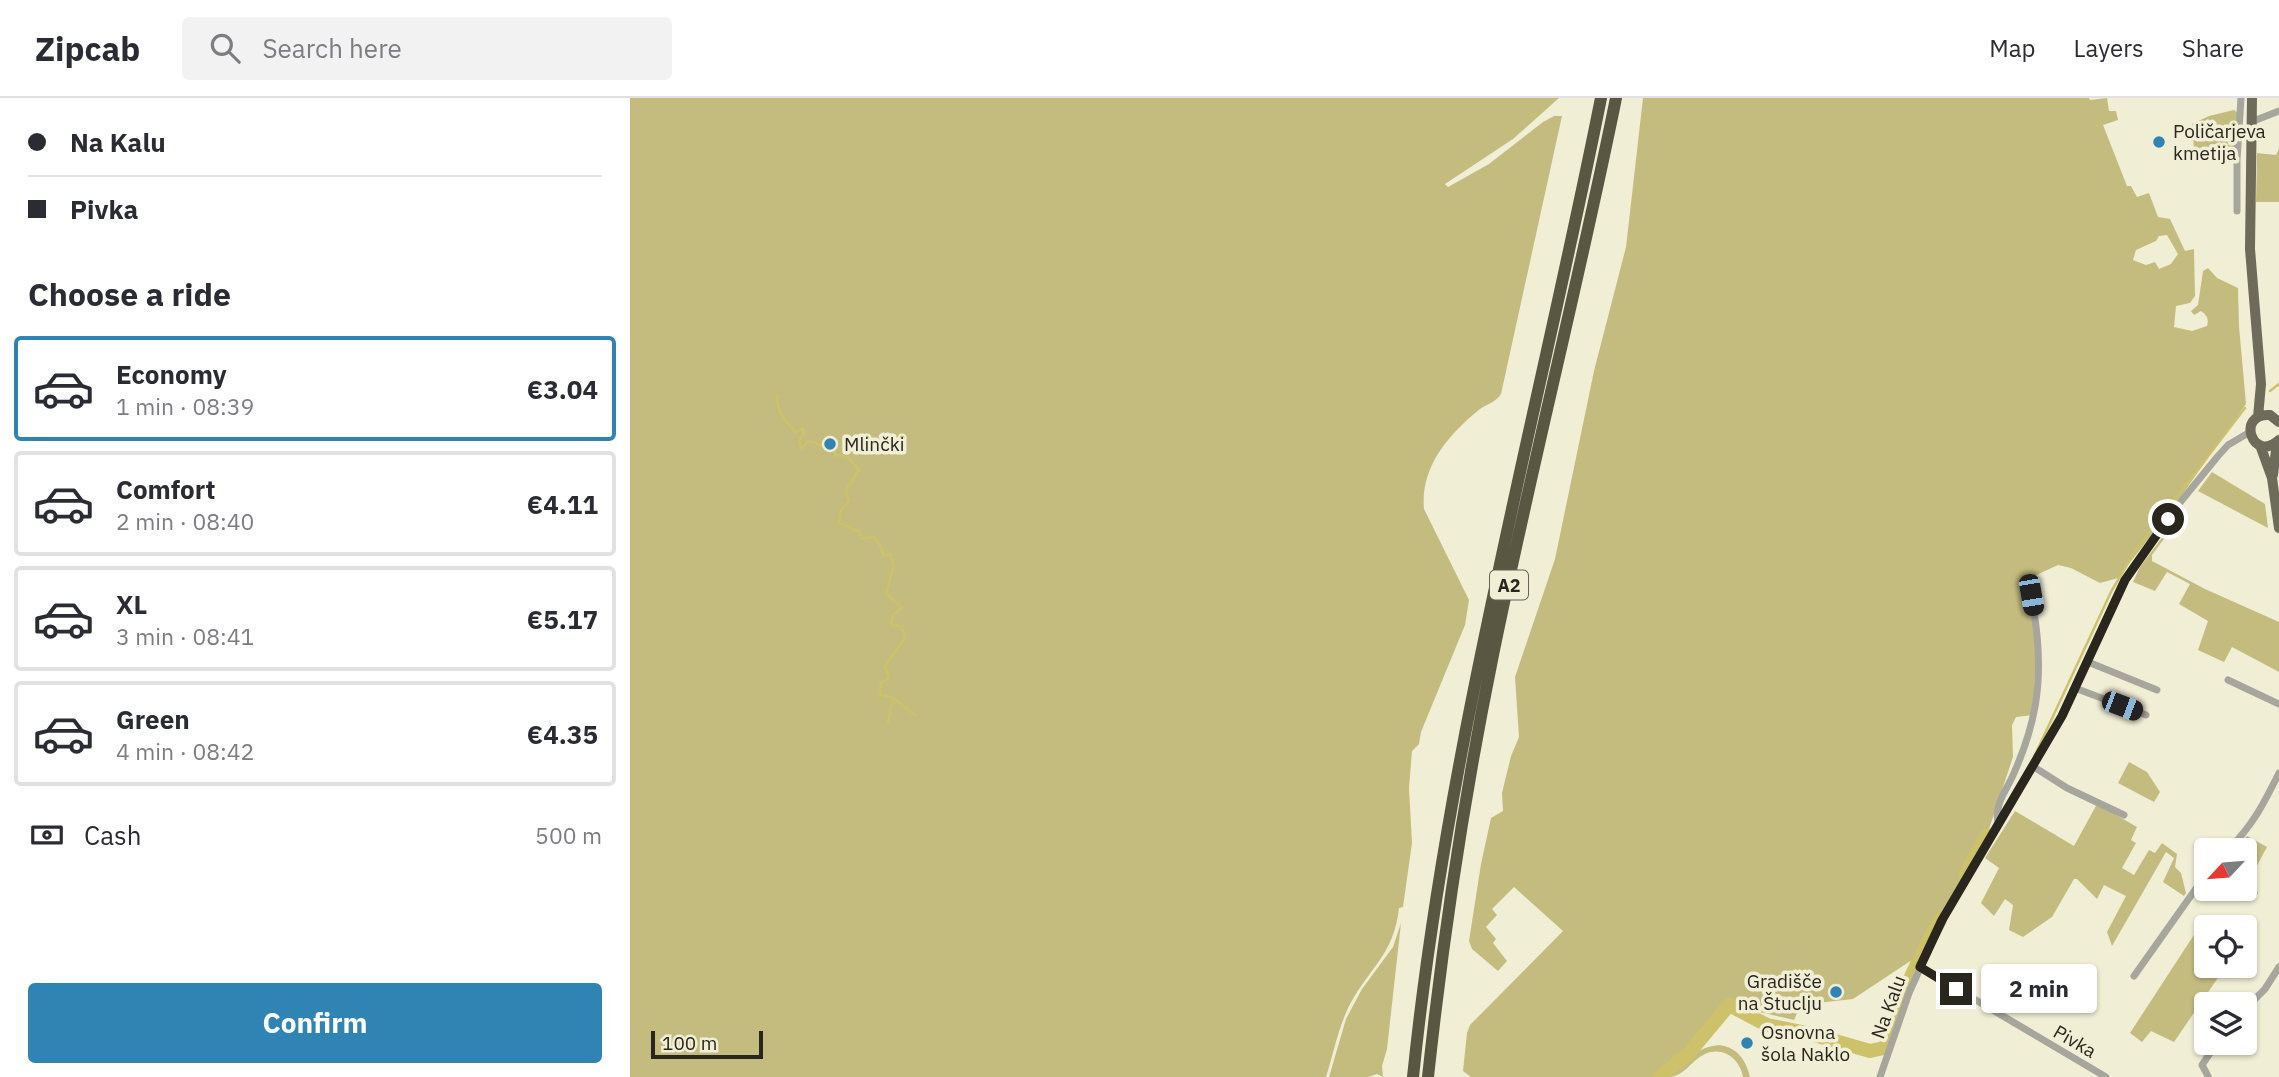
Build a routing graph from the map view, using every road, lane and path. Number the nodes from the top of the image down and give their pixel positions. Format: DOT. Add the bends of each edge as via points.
graph roads {
  1 [pos="1601,98"];
  2 [pos="1616,98"];
  3 [pos="2241,98"];
  4 [pos="2252,98"];
  5 [pos="2279,111"];
  6 [pos="2252,121"];
  7 [pos="2237,211"];
  8 [pos="2273,419"];
  9 [pos="2250,432"];
  10 [pos="2278,441"];
  11 [pos="2260,445"];
  12 [pos="2272,478"];
  13 [pos="2279,528"];
  14 [pos="2027,587"];
  15 [pos="2088,662"];
  16 [pos="2228,680"];
  17 [pos="2075,688"];
  18 [pos="2157,690"];
  19 [pos="2279,704"];
  20 [pos="2146,715"];
  21 [pos="2034,766"];
  22 [pos="2279,773"];
  23 [pos="2124,816"];
  24 [pos="1998,824"];
  25 [pos="2240,838"];
  26 [pos="2194,891"];
  27 [pos="1920,967"];
  28 [pos="2279,967"];
  29 [pos="1933,976"];
  30 [pos="2134,976"];
  31 [pos="1909,993"];
  32 [pos="2257,997"];
  33 [pos="2209,1055"];
  34 [pos="1413,1077"];
  35 [pos="1428,1077"];
  36 [pos="1880,1077"];
  37 [pos="2106,1077"];
  38 [pos="2208,1077"];
  39 [pos="2214,1077"];
  1 -- 34 [label="highway, A2" via="1478,660 1432,924"];
  2 -- 35 [label="highway, A2" via="1492,660 1446,924"];
  3 -- 7 [label="street"];
  4 -- 6 [label="main road"];
  5 -- 6 [label="street"];
  6 -- 8 [label="main road" via="2250,249 2260,384"];
  8 -- 9 [label="main road" via="2252,423"];
  9 -- 11 [label="main road"];
  9 -- 15 [label="street, Na Kalu" via="2223,450 2141,556 2125,580"];
  10 -- 11 [label="main road"];
  10 -- 12 [label="main road"];
  11 -- 12 [label="main road"];
  12 -- 13 [label="main road"];
  14 -- 24 [label="street" via="2040,667 2037,708 1996,811"];
  15 -- 17 [label="street, Na Kalu"];
  15 -- 18 [label="street"];
  16 -- 19 [label="street"];
  17 -- 20 [label="street"];
  17 -- 21 [label="street, Na Kalu"];
  21 -- 23 [label="street"];
  21 -- 24 [label="street, Na Kalu"];
  22 -- 25 [label="street" via="2261,810"];
  24 -- 27 [label="street, Na Kalu"];
  26 -- 30 [label="street"];
  27 -- 29 [label="street, Pivka"];
  27 -- 31 [label="street, Na Kalu"];
  28 -- 32 [label="street"];
  29 -- 31 [label="street" via="1922,979"];
  29 -- 37 [label="street, Pivka"];
  31 -- 36 [label="street, Na Kalu"];
  33 -- 38 [label="street" via="2202,1065"];
  38 -- 39 [label="street"];
}
